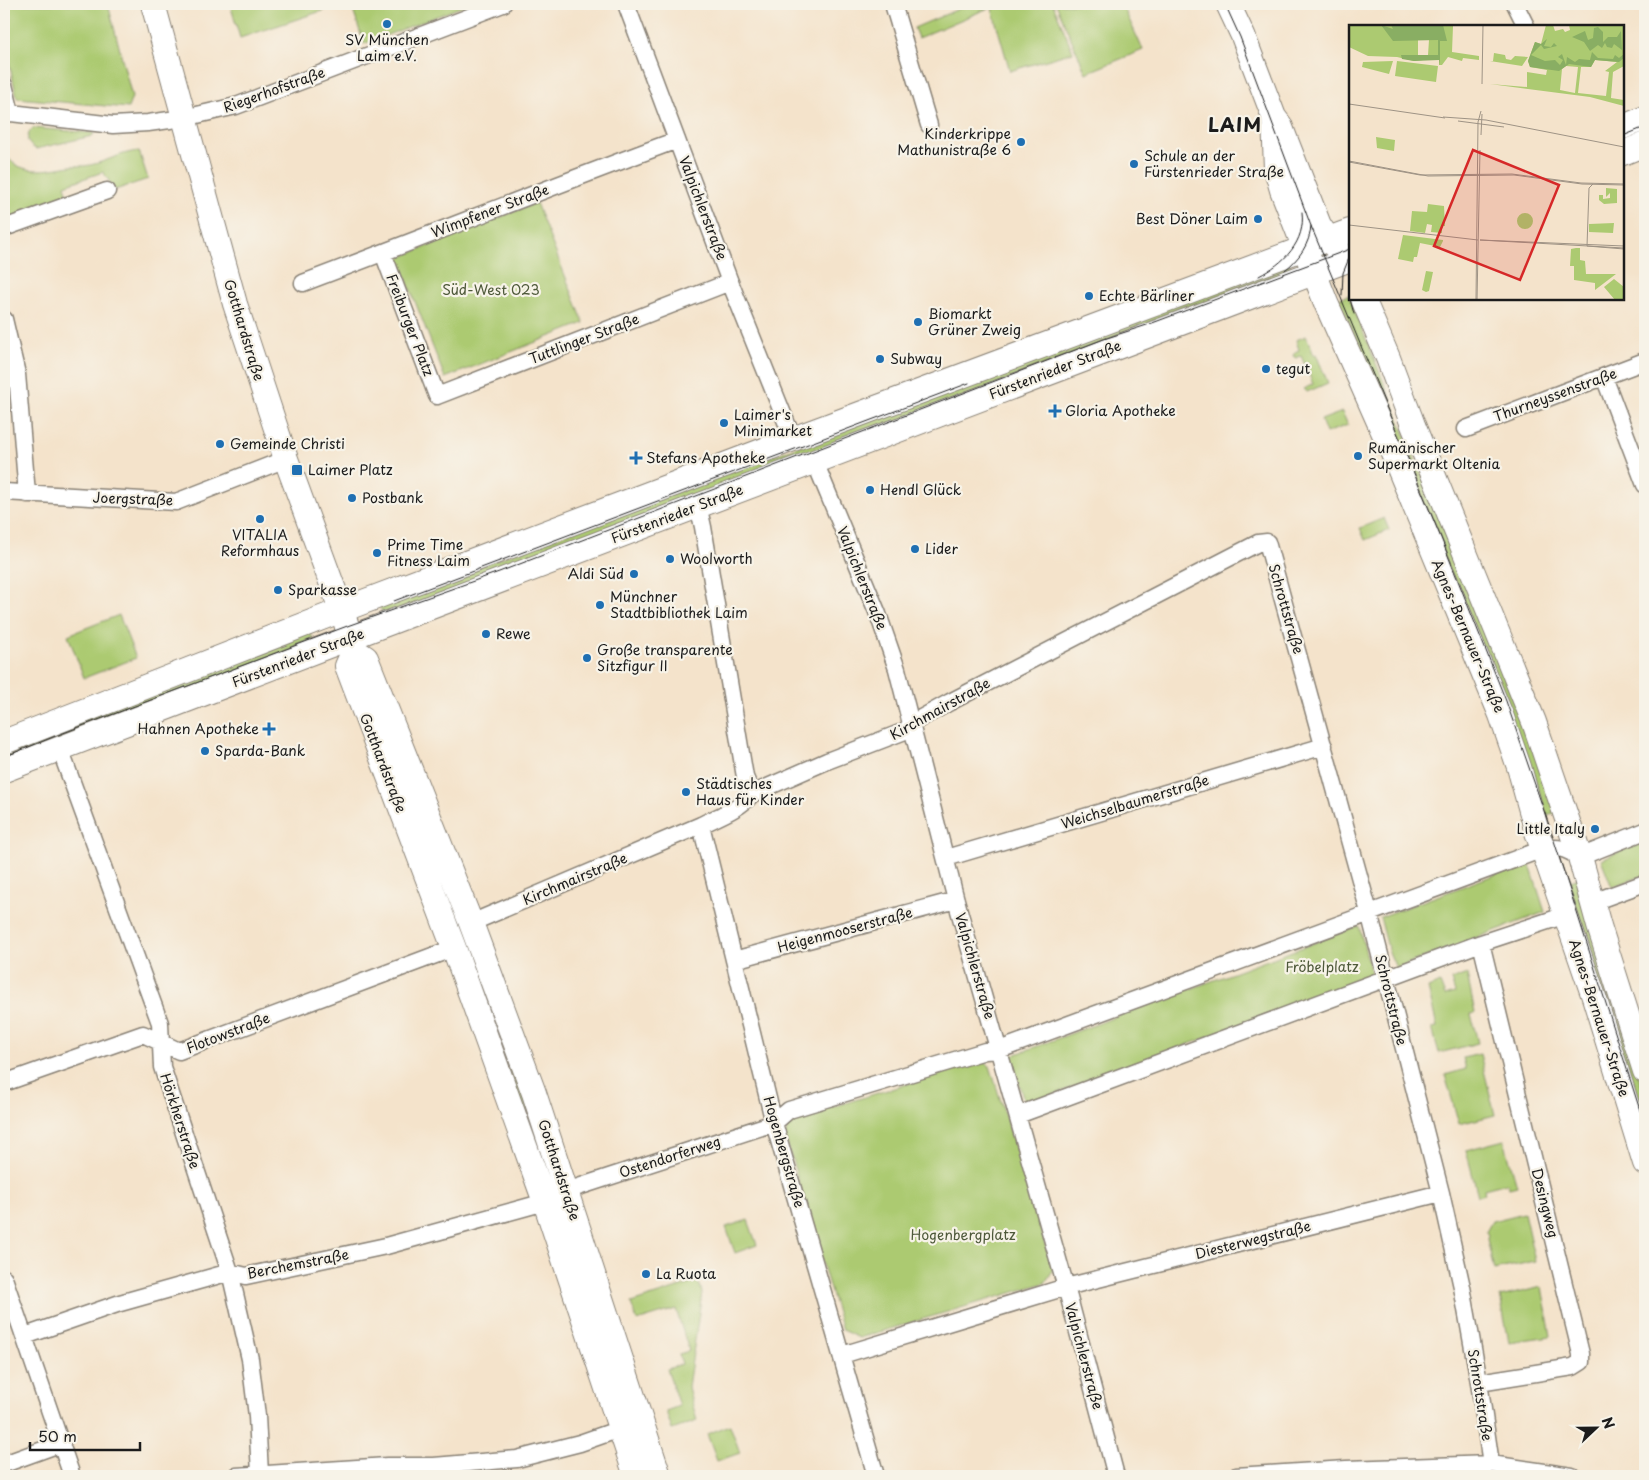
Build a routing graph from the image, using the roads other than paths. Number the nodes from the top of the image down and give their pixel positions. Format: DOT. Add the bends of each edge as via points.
graph roads {
  1 [pos="154,4"];
  2 [pos="503,4"];
  3 [pos="626,4"];
  4 [pos="893,4"];
  5 [pos="1228,4"];
  6 [pos="1515,4"];
  7 [pos="1526,25"];
  8 [pos="4,85"];
  9 [pos="7,114"];
  10 [pos="1274,117"];
  11 [pos="184,118"];
  12 [pos="1645,118"];
  13 [pos="928,125"];
  14 [pos="1624,127"];
  15 [pos="677,140"];
  16 [pos="1645,144"];
  17 [pos="1624,153"];
  18 [pos="107,191"];
  19 [pos="4,228"];
  20 [pos="1339,235"];
  21 [pos="1304,248"];
  22 [pos="383,253"];
  23 [pos="1349,262"];
  24 [pos="1314,272"];
  25 [pos="730,282"];
  26 [pos="304,283"];
  27 [pos="1363,300"];
  28 [pos="4,319"];
  29 [pos="1645,361"];
  30 [pos="1604,377"];
  31 [pos="437,396"];
  32 [pos="1466,428"];
  33 [pos="793,439"];
  34 [pos="286,459"];
  35 [pos="818,471"];
  36 [pos="1645,485"];
  37 [pos="4,492"];
  38 [pos="27,494"];
  39 [pos="698,505"];
  40 [pos="1267,542"];
  41 [pos="342,610"];
  42 [pos="352,644"];
  43 [pos="912,723"];
  44 [pos="4,742"];
  45 [pos="1324,746"];
  46 [pos="60,749"];
  47 [pos="4,770"];
  48 [pos="752,794"];
  49 [pos="701,825"];
  50 [pos="1645,831"];
  51 [pos="1543,849"];
  52 [pos="1580,856"];
  53 [pos="946,858"];
  54 [pos="449,868"];
  55 [pos="426,875"];
  56 [pos="1645,883"];
  57 [pos="956,900"];
  58 [pos="1593,902"];
  59 [pos="1369,912"];
  60 [pos="1566,915"];
  61 [pos="471,923"];
  62 [pos="1481,943"];
  63 [pos="454,948"];
  64 [pos="734,960"];
  65 [pos="1386,978"];
  66 [pos="161,1044"];
  67 [pos="999,1050"];
  68 [pos="1645,1071"];
  69 [pos="4,1083"];
  70 [pos="1018,1116"];
  71 [pos="774,1123"];
  72 [pos="1645,1163"];
  73 [pos="566,1191"];
  74 [pos="1441,1193"];
  75 [pos="545,1202"];
  76 [pos="230,1272"];
  77 [pos="4,1278"];
  78 [pos="1066,1287"];
  79 [pos="25,1336"];
  80 [pos="842,1356"];
  81 [pos="1479,1382"];
  82 [pos="620,1430"];
  83 [pos="62,1443"];
  84 [pos="4,1464"];
  85 [pos="1491,1464"];
  86 [pos="260,1474"];
  87 [pos="72,1476"];
  88 [pos="236,1476"];
  89 [pos="636,1476"];
  90 [pos="659,1476"];
  91 [pos="876,1476"];
  92 [pos="1116,1476"];
  93 [pos="1236,1476"];
  94 [pos="1572,1476"];
  1 -- 11 [label="main road, Gotthardstraße"];
  2 -- 11 [label="street, Riegerhofstraße" via="236,106"];
  3 -- 15 [label="street, Valpichlerstraße"];
  4 -- 13 [label="street"];
  5 -- 10 [label="main road, Agnes-Bernauer-Straße"];
  6 -- 7 [label="street"];
  8 -- 9 [label="street"];
  9 -- 11 [label="street, Riegerhofstraße" via="114,125"];
  10 -- 20 [label="main road, Agnes-Bernauer-Straße" via="1286,138 1319,225"];
  10 -- 21 [label="main road, Agnes-Bernauer-Straße" via="1276,168"];
  11 -- 34 [label="main road, Gotthardstraße" via="235,304"];
  12 -- 14 [label="main road"];
  15 -- 22 [label="street, Wimpfener Straße"];
  15 -- 25 [label="street, Valpichlerstraße"];
  16 -- 17 [label="main road"];
  18 -- 19 [label="street"];
  20 -- 21 [label="main road, Fürstenrieder Straße"];
  20 -- 23 [label="main road, Agnes-Bernauer-Straße"];
  21 -- 24 [label="main road, Agnes-Bernauer-Straße"];
  21 -- 33 [label="main road, Fürstenrieder Straße"];
  22 -- 26 [label="street, Wimpfener Straße"];
  22 -- 31 [label="street, Freiburger Platz"];
  23 -- 24 [label="main road, Fürstenrieder Straße"];
  24 -- 35 [label="main road, Fürstenrieder Straße"];
  24 -- 51 [label="main road, Agnes-Bernauer-Straße" via="1501,715"];
  25 -- 31 [label="street, Tuttlinger Straße"];
  25 -- 33 [label="street, Valpichlerstraße"];
  27 -- 52 [label="main road, Agnes-Bernauer-Straße" via="1534,722"];
  28 -- 38 [label="street" via="17,374"];
  29 -- 30 [label="street, Thurneyssenstraße"];
  30 -- 32 [label="street, Thurneyssenstraße"];
  30 -- 36 [label="street"];
  33 -- 41 [label="main road, Fürstenrieder Straße"];
  34 -- 38 [label="street, Joergstraße" via="176,502"];
  34 -- 41 [label="main road, Gotthardstraße"];
  35 -- 39 [label="main road, Fürstenrieder Straße"];
  35 -- 43 [label="street, Valpichlerstraße" via="878,614"];
  37 -- 38 [label="street, Joergstraße"];
  39 -- 42 [label="main road, Fürstenrieder Straße"];
  39 -- 48 [label="street" via="745,777"];
  40 -- 43 [label="street, Kirchmairstraße" via="1258,543"];
  40 -- 45 [label="street, Schrottstraße"];
  41 -- 42 [label="main road, Gotthardstraße"];
  41 -- 44 [label="main road, Fürstenrieder Straße"];
  42 -- 46 [label="main road, Fürstenrieder Straße"];
  42 -- 54 [label="main road, Gotthardstraße" via="366,658"];
  42 -- 55 [label="main road, Gotthardstraße" via="347,666"];
  43 -- 48 [label="street, Kirchmairstraße" via="905,731"];
  43 -- 53 [label="street, Valpichlerstraße"];
  45 -- 53 [label="street, Weichselbaumerstraße"];
  45 -- 59 [label="street, Schrottstraße"];
  46 -- 47 [label="main road, Fürstenrieder Straße"];
  46 -- 66 [label="street, Hörkherstraße" via="160,1023"];
  48 -- 49 [label="street, Kirchmairstraße" via="736,809"];
  49 -- 61 [label="street, Kirchmairstraße"];
  49 -- 64 [label="street, Hogenbergstraße"];
  50 -- 52 [label="street"];
  51 -- 52 [label="street" via="1564,848"];
  51 -- 59 [label="street"];
  51 -- 60 [label="main road, Agnes-Bernauer-Straße"];
  52 -- 58 [label="main road, Agnes-Bernauer-Straße"];
  53 -- 57 [label="street, Valpichlerstraße"];
  54 -- 55 [label="main road" via="438,878"];
  54 -- 61 [label="main road, Gotthardstraße"];
  55 -- 63 [label="main road, Gotthardstraße"];
  56 -- 58 [label="street"];
  57 -- 64 [label="street, Heigenmooserstraße"];
  57 -- 67 [label="street, Valpichlerstraße"];
  58 -- 68 [label="main road, Agnes-Bernauer-Straße"];
  59 -- 65 [label="street, Schrottstraße"];
  59 -- 67 [label="street"];
  60 -- 62 [label="street"];
  60 -- 72 [label="main road, Agnes-Bernauer-Straße"];
  61 -- 73 [label="main road, Gotthardstraße" via="534,1093"];
  62 -- 65 [label="street"];
  62 -- 81 [label="street, Desingweg" via="1581,1362 1573,1367"];
  63 -- 66 [label="street, Flotowstraße" via="179,1052"];
  63 -- 75 [label="main road, Gotthardstraße"];
  64 -- 71 [label="street, Hogenbergstraße"];
  65 -- 70 [label="street"];
  65 -- 74 [label="street, Schrottstraße"];
  66 -- 69 [label="street, Flotowstraße" via="143,1034"];
  66 -- 76 [label="street, Hörkherstraße" via="162,1067"];
  67 -- 70 [label="street, Valpichlerstraße"];
  67 -- 71 [label="street" via="985,1051 789,1110"];
  70 -- 78 [label="street, Valpichlerstraße"];
  71 -- 73 [label="street, Ostendorferweg"];
  71 -- 80 [label="street, Hogenbergstraße"];
  73 -- 90 [label="main road, Gotthardstraße"];
  74 -- 78 [label="street, Diesterwegstraße"];
  74 -- 81 [label="street, Schrottstraße"];
  75 -- 76 [label="street, Berchemstraße" via="368,1250 246,1276"];
  75 -- 82 [label="main road, Gotthardstraße"];
  76 -- 79 [label="street, Berchemstraße" via="120,1303"];
  76 -- 86 [label="street, Hörkherstraße" via="250,1359"];
  77 -- 79 [label="street"];
  78 -- 80 [label="street"];
  78 -- 92 [label="street, Valpichlerstraße"];
  79 -- 83 [label="street"];
  80 -- 91 [label="street, Hogenbergstraße"];
  81 -- 85 [label="street, Schrottstraße"];
  82 -- 86 [label="street" via="517,1459"];
  82 -- 89 [label="main road, Gotthardstraße"];
  83 -- 84 [label="street"];
  83 -- 87 [label="street"];
  85 -- 93 [label="street"];
  85 -- 94 [label="street"];
  86 -- 88 [label="street"];
}
